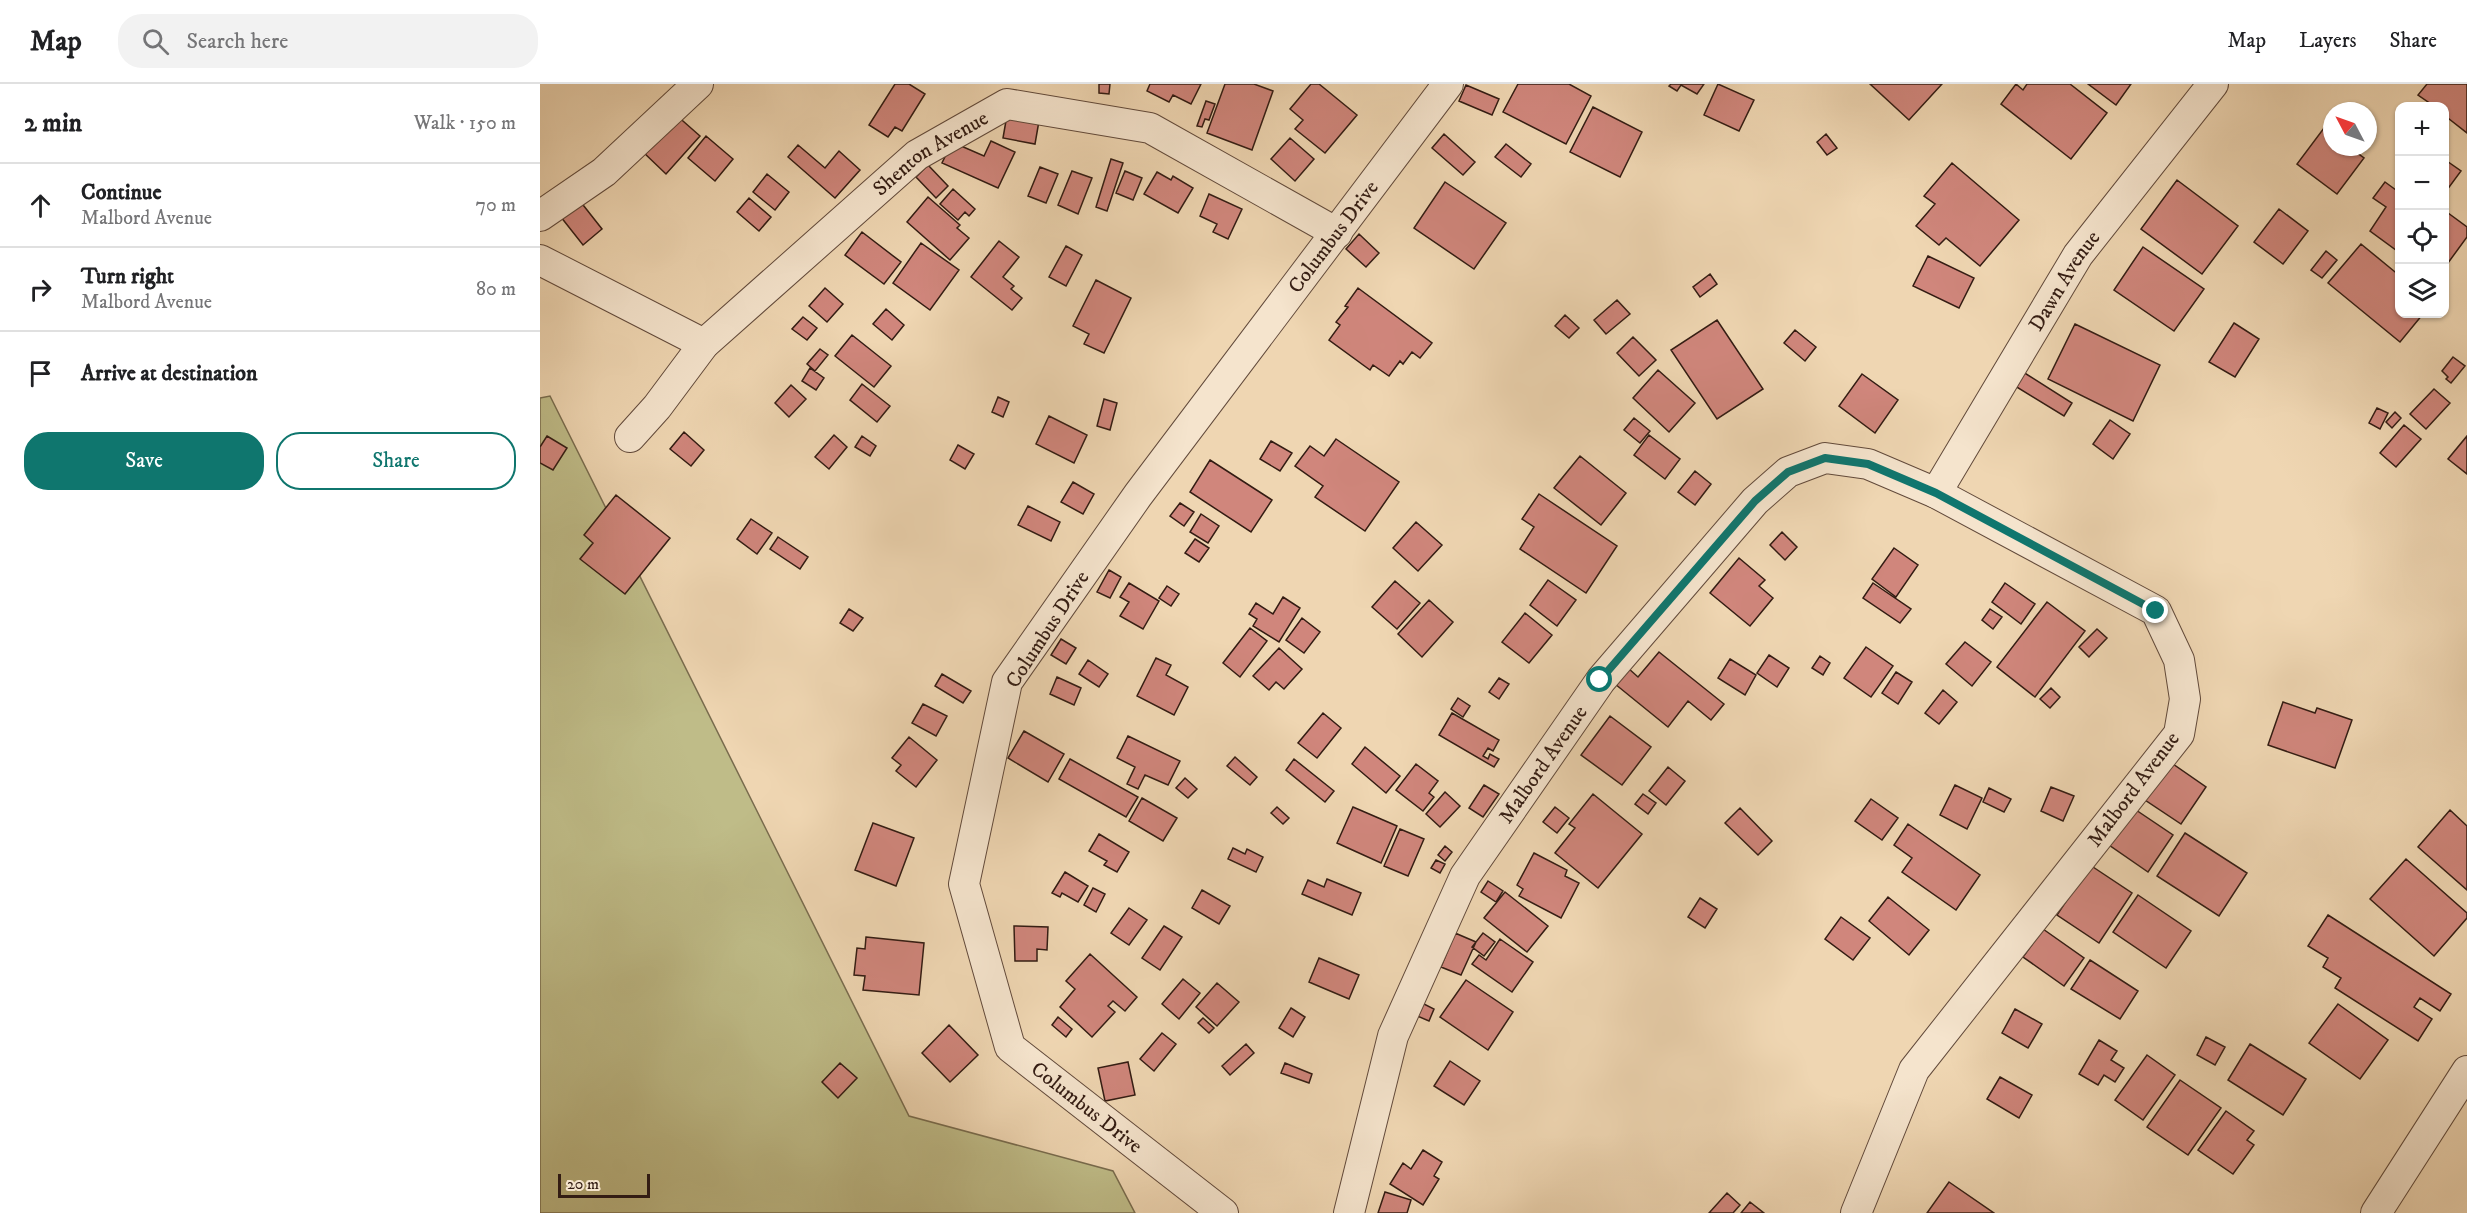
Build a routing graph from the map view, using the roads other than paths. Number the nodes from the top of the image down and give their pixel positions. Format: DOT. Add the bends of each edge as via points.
graph roads {
  1 [pos="699,84"];
  2 [pos="1448,84"];
  3 [pos="2213,84"];
  4 [pos="1010,94"];
  5 [pos="540,216"];
  6 [pos="1337,233"];
  7 [pos="540,260"];
  8 [pos="704,344"];
  9 [pos="630,437"];
  10 [pos="1936,493"];
  11 [pos="2467,1071"];
  12 [pos="1223,1213"];
  13 [pos="1349,1213"];
  14 [pos="1856,1213"];
  15 [pos="2376,1213"];
  1 -- 5 [label="street" via="604,172"];
  2 -- 6 [label="street, Columbus Drive"];
  3 -- 10 [label="street, Dawn Avenue" via="2078,255"];
  4 -- 6 [label="street, Shenton Avenue" via="1150,128"];
  4 -- 8 [label="street, Shenton Avenue" via="917,155"];
  6 -- 12 [label="street, Columbus Drive" via="1138,495 1007,682 964,884 1010,1047"];
  7 -- 8 [label="street"];
  8 -- 9 [label="street, Shenton Avenue"];
  10 -- 13 [label="street, Malbord Avenue" via="1868,464 1825,458 1788,472 1755,501 1600,680 1464,876 1394,1036"];
  10 -- 14 [label="street, Malbord Avenue" via="2156,611 2179,660 2185,699 2179,734 1914,1070"];
  11 -- 15 [label="street"];
}
